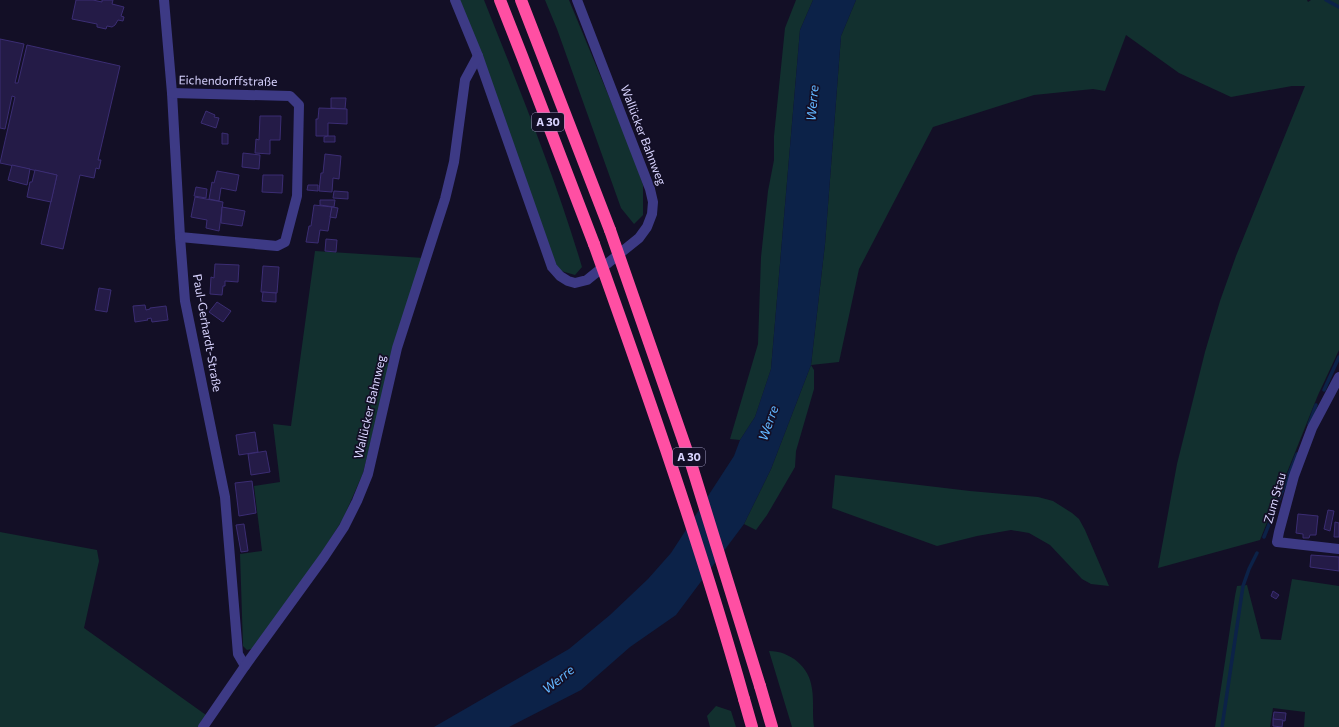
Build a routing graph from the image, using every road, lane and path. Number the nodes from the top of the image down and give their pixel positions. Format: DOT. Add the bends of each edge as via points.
graph roads {
  1 [pos="164,0"];
  2 [pos="455,0"];
  3 [pos="500,0"];
  4 [pos="521,0"];
  5 [pos="577,0"];
  6 [pos="478,56"];
  7 [pos="172,93"];
  8 [pos="180,237"];
  9 [pos="1339,376"];
  10 [pos="1339,549"];
  11 [pos="245,666"];
  12 [pos="203,727"];
  13 [pos="752,727"];
  14 [pos="772,727"];
  1 -- 7 [label="street, Paul-Gerhardt-Straße"];
  2 -- 6 [label="street, Wallücker Bahnweg"];
  3 -- 13 [label="highway, A 30, bridge" via="594,244 655,415 728,642"];
  4 -- 14 [label="highway, A 30, bridge" via="610,230 689,457"];
  5 -- 6 [label="street, Wallücker Bahnweg" via="653,202 647,227 639,238 587,280 575,283 568,281 552,267"];
  6 -- 11 [label="street, Wallücker Bahnweg" via="465,80 454,162 445,199 397,348 368,474 344,527"];
  7 -- 8 [label="street, Paul-Gerhardt-Straße"];
  7 -- 8 [label="street, Eichendorffstraße" via="290,96 299,105 297,196 285,242 276,246"];
  8 -- 11 [label="street, Paul-Gerhardt-Straße" via="185,301 225,497 238,654"];
  9 -- 10 [label="street, Zum Stau" via="1312,428 1294,476 1277,542"];
  11 -- 12 [label="street, Wallücker Bahnweg"];
}
